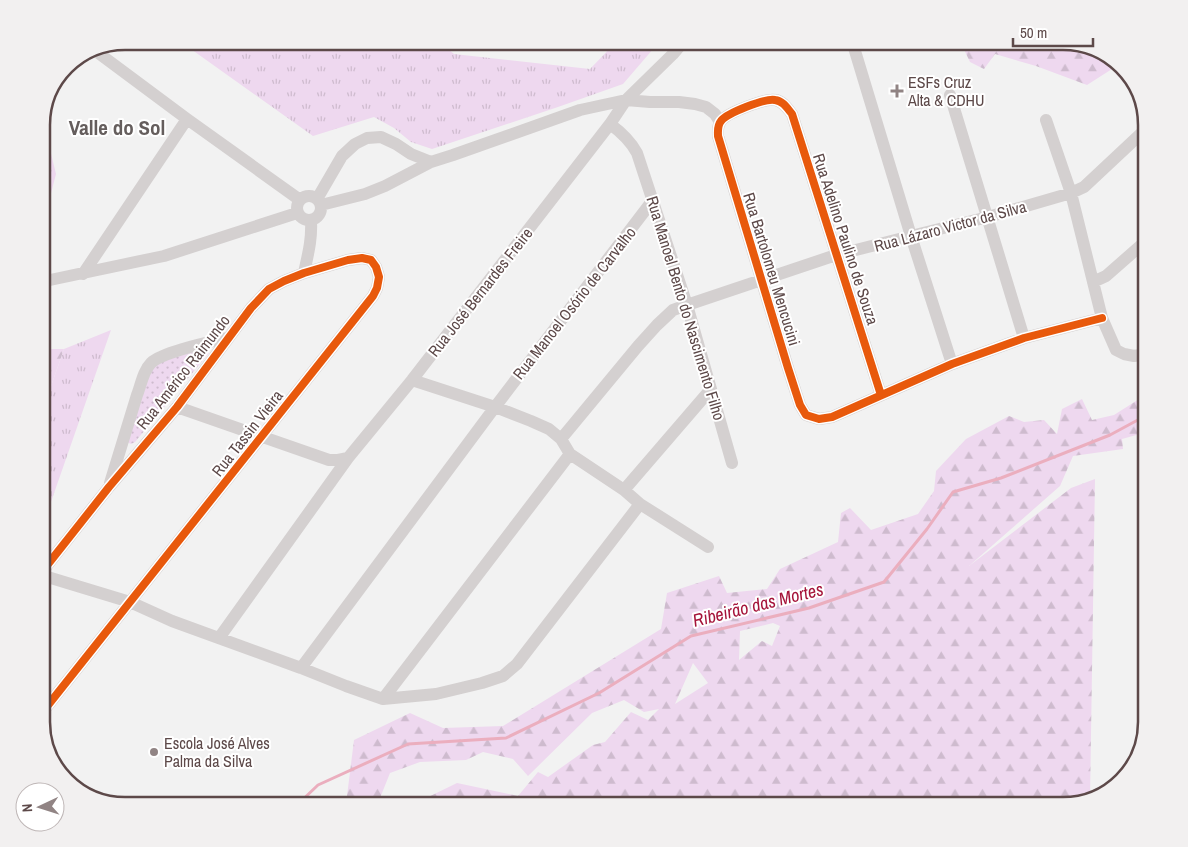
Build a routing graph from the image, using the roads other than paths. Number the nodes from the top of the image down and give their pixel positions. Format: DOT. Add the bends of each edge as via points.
graph roads {
  1 [pos="676,50"];
  2 [pos="855,50"];
  3 [pos="100,54"];
  4 [pos="950,96"];
  5 [pos="626,100"];
  6 [pos="187,119"];
  7 [pos="1046,120"];
  8 [pos="610,124"];
  9 [pos="719,125"];
  10 [pos="1138,137"];
  11 [pos="431,162"];
  12 [pos="1071,193"];
  13 [pos="300,200"];
  14 [pos="654,200"];
  15 [pos="319,202"];
  16 [pos="297,213"];
  17 [pos="988,217"];
  18 [pos="311,221"];
  19 [pos="911,236"];
  20 [pos="1138,248"];
  21 [pos="836,255"];
  22 [pos="304,273"];
  23 [pos="83,274"];
  24 [pos="379,277"];
  25 [pos="50,280"];
  26 [pos="762,281"];
  27 [pos="1093,282"];
  28 [pos="686,304"];
  29 [pos="1102,318"];
  30 [pos="227,338"];
  31 [pos="1024,338"];
  32 [pos="1138,355"];
  33 [pos="952,364"];
  34 [pos="412,380"];
  35 [pos="711,389"];
  36 [pos="881,395"];
  37 [pos="177,406"];
  38 [pos="495,407"];
  39 [pos="263,436"];
  40 [pos="561,440"];
  41 [pos="570,454"];
  42 [pos="348,458"];
  43 [pos="732,463"];
  44 [pos="109,487"];
  45 [pos="624,490"];
  46 [pos="640,504"];
  47 [pos="708,546"];
  48 [pos="50,562"];
  49 [pos="50,577"];
  50 [pos="130,602"];
  51 [pos="219,638"];
  52 [pos="301,668"];
  53 [pos="383,699"];
  54 [pos="50,703"];
  1 -- 5 [label="street, Rua José Bernardes Freire"];
  2 -- 19 [label="street"];
  3 -- 6 [label="street"];
  4 -- 17 [label="street"];
  5 -- 8 [label="street, Rua José Bernardes Freire"];
  5 -- 9 [label="street" via="695,104 715,114"];
  5 -- 11 [label="street" via="580,110"];
  6 -- 13 [label="street"];
  6 -- 23 [label="street"];
  7 -- 12 [label="street"];
  8 -- 14 [label="street, Rua Manoel Bento do Nascimento Filho" via="632,142"];
  8 -- 34 [label="street, Rua José Bernardes Freire"];
  9 -- 21 [label="street, Rua Adelino Paulino de Souza" via="726,117 767,99 786,106 792,114"];
  9 -- 26 [label="street, Rua Bartolomeu Mencucini" via="718,136"];
  10 -- 12 [label="street, Rua Lázaro Victor da Silva" via="1084,188"];
  11 -- 15 [label="street" via="365,194"];
  11 -- 15 [label="street" via="381,137 367,138 342,156"];
  12 -- 17 [label="street, Rua Lázaro Victor da Silva"];
  12 -- 27 [label="street"];
  13 -- 15 [label="street" via="309,196"];
  13 -- 16 [label="street"];
  14 -- 28 [label="street, Rua Manoel Bento do Nascimento Filho"];
  14 -- 38 [label="street, Rua Manoel Osório de Carvalho"];
  15 -- 18 [label="street" via="321,213"];
  16 -- 18 [label="street"];
  16 -- 23 [label="street" via="164,256"];
  17 -- 19 [label="street, Rua Lázaro Victor da Silva"];
  17 -- 31 [label="street"];
  18 -- 22 [label="street" via="312,235"];
  19 -- 21 [label="street, Rua Lázaro Victor da Silva"];
  19 -- 33 [label="street"];
  20 -- 27 [label="street" via="1106,276"];
  21 -- 26 [label="street, Rua Lázaro Victor da Silva"];
  21 -- 36 [label="street, Rua Adelino Paulino de Souza"];
  22 -- 24 [label="street, Rua Américo Raimundo" via="362,258 371,260"];
  22 -- 30 [label="street, Rua Américo Raimundo" via="269,289"];
  23 -- 25 [label="street"];
  24 -- 39 [label="street, Rua Tassin Vieira" via="373,296"];
  26 -- 28 [label="street, Rua Lázaro Victor da Silva"];
  26 -- 36 [label="street, Rua Bartolomeu Mencucini" via="797,396 806,415 819,419 832,417"];
  27 -- 29 [label="street"];
  28 -- 35 [label="street, Rua Manoel Bento do Nascimento Filho"];
  28 -- 40 [label="street, Rua Lázaro Victor da Silva" via="673,310 657,325"];
  29 -- 31 [label="street"];
  29 -- 32 [label="street" via="1116,350"];
  30 -- 37 [label="street, Rua Américo Raimundo"];
  30 -- 44 [label="street" via="188,348 151,363 138,392"];
  31 -- 33 [label="street"];
  33 -- 36 [label="street"];
  34 -- 38 [label="street"];
  34 -- 42 [label="street, Rua José Bernardes Freire"];
  35 -- 43 [label="street, Rua Manoel Bento do Nascimento Filho"];
  35 -- 45 [label="street"];
  37 -- 39 [label="street"];
  37 -- 44 [label="street, Rua Américo Raimundo"];
  38 -- 40 [label="street" via="543,426"];
  38 -- 52 [label="street, Rua Manoel Osório de Carvalho"];
  39 -- 42 [label="street" via="329,460"];
  39 -- 50 [label="street, Rua Tassin Vieira"];
  40 -- 41 [label="street"];
  41 -- 45 [label="street"];
  41 -- 53 [label="street"];
  42 -- 51 [label="street, Rua José Bernardes Freire"];
  44 -- 48 [label="street, Rua Américo Raimundo"];
  45 -- 46 [label="street"];
  46 -- 47 [label="street"];
  46 -- 53 [label="street" via="517,664 503,676 436,694"];
  49 -- 50 [label="street"];
  50 -- 51 [label="street"];
  50 -- 54 [label="street, Rua Tassin Vieira"];
  51 -- 52 [label="street"];
  52 -- 53 [label="street"];
}
